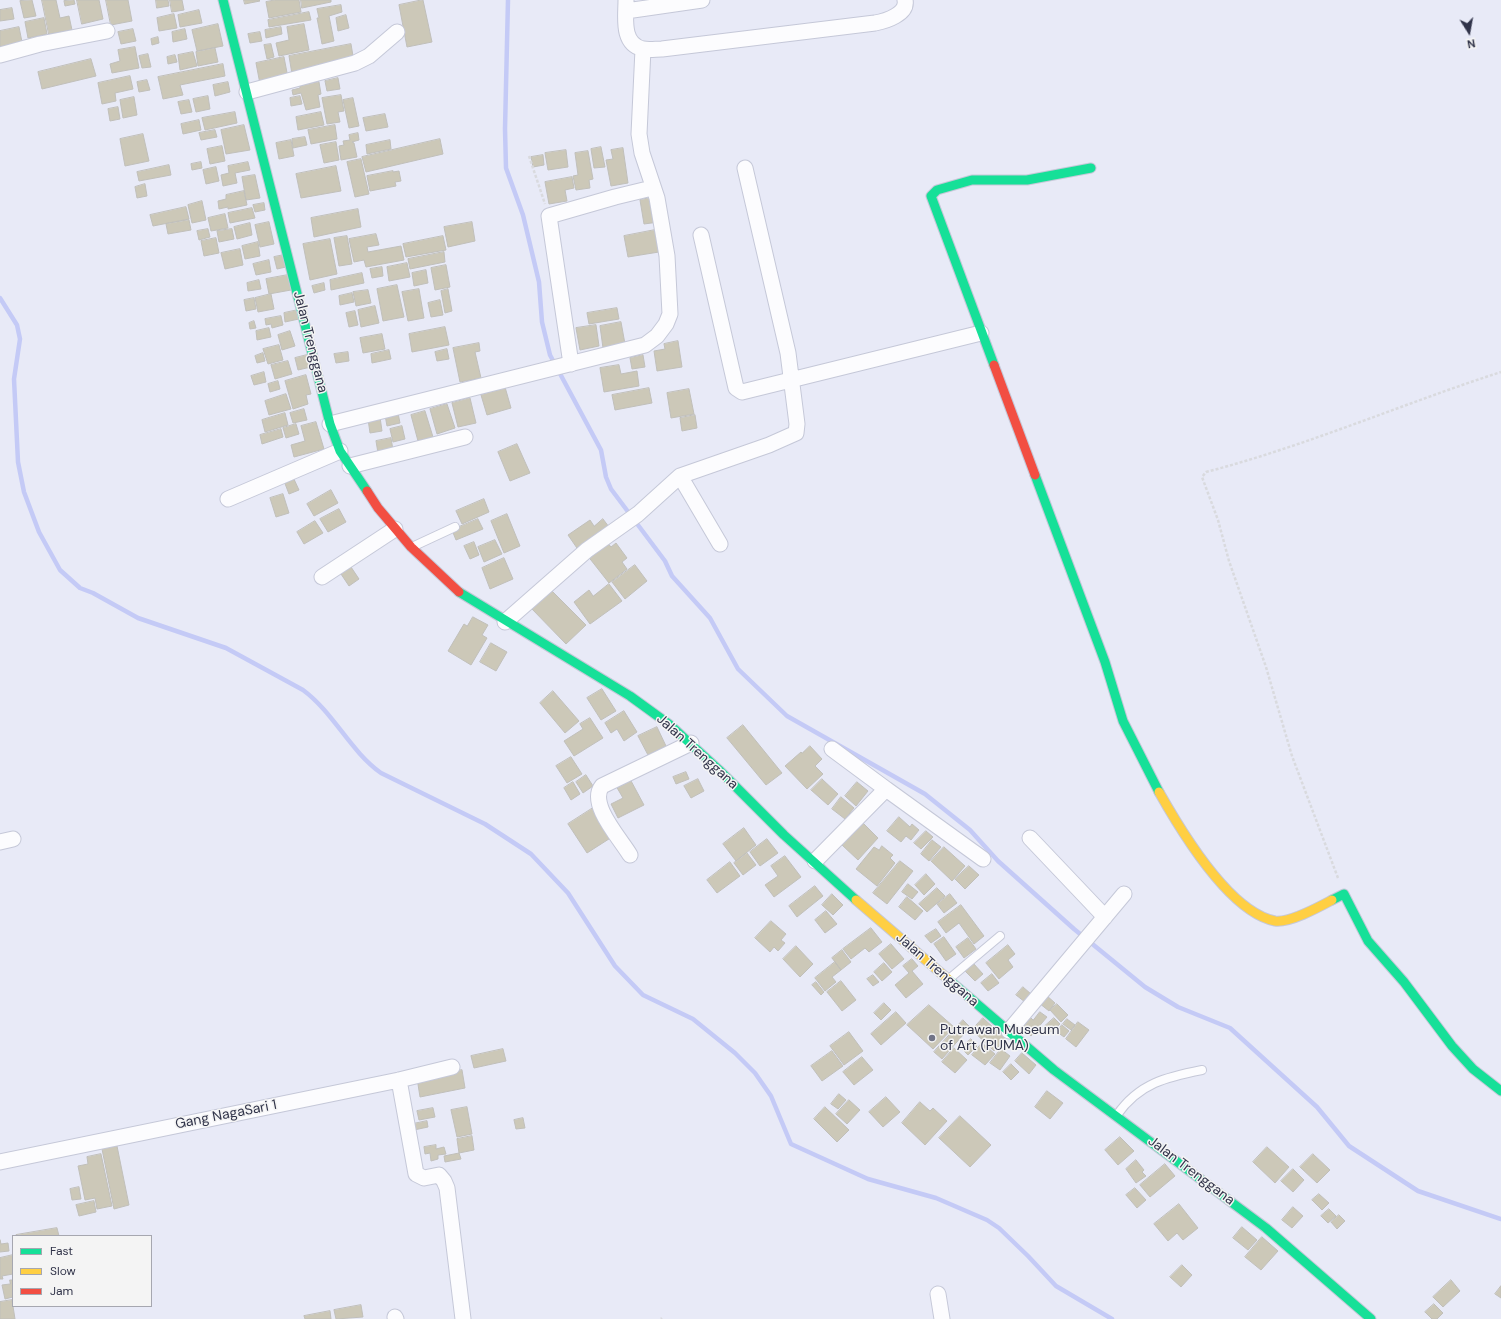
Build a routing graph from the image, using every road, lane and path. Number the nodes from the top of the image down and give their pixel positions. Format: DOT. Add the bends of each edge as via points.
graph roads {
  1 [pos="223,0"];
  2 [pos="702,0"];
  3 [pos="905,0"];
  4 [pos="626,5"];
  5 [pos="107,30"];
  6 [pos="398,32"];
  7 [pos="643,49"];
  8 [pos="0,55"];
  9 [pos="247,92"];
  10 [pos="529,156"];
  11 [pos="745,168"];
  12 [pos="1091,168"];
  13 [pos="652,188"];
  14 [pos="549,216"];
  15 [pos="701,235"];
  16 [pos="981,333"];
  17 [pos="571,364"];
  18 [pos="1501,372"];
  19 [pos="792,380"];
  20 [pos="330,424"];
  21 [pos="465,437"];
  22 [pos="340,452"];
  23 [pos="350,466"];
  24 [pos="680,476"];
  25 [pos="228,499"];
  26 [pos="455,527"];
  27 [pos="395,529"];
  28 [pos="720,544"];
  29 [pos="412,547"];
  30 [pos="322,577"];
  31 [pos="505,622"];
  32 [pos="691,743"];
  33 [pos="832,749"];
  34 [pos="886,789"];
  35 [pos="1030,838"];
  36 [pos="630,855"];
  37 [pos="983,859"];
  38 [pos="815,861"];
  39 [pos="1124,894"];
  40 [pos="1344,894"];
  41 [pos="1105,917"];
  42 [pos="1000,936"];
  43 [pos="948,979"];
  44 [pos="1009,1031"];
  45 [pos="452,1067"];
  46 [pos="1202,1070"];
  47 [pos="400,1080"];
  48 [pos="1501,1090"];
  49 [pos="1117,1116"];
  50 [pos="0,1162"];
  51 [pos="938,1294"];
  52 [pos="463,1319"];
  53 [pos="942,1319"];
  54 [pos="1371,1319"];
  1 -- 9 [label="main road, Jalan Trenggana"];
  2 -- 4 [label="street"];
  3 -- 7 [label="street" via="901,12 888,20 875,23 662,49"];
  4 -- 7 [label="street" via="627,36 632,44"];
  5 -- 8 [label="street"];
  6 -- 9 [label="street" via="373,54 356,63"];
  7 -- 13 [label="street" via="639,134"];
  9 -- 20 [label="main road, Jalan Trenggana"];
  10 -- 14 [label="path"];
  11 -- 19 [label="street"];
  12 -- 16 [label="main road" via="1027,180 972,180 931,194"];
  13 -- 14 [label="street"];
  13 -- 17 [label="street" via="657,198 667,256 670,314 666,324 652,341 645,345"];
  14 -- 17 [label="street"];
  15 -- 19 [label="street" via="736,388 742,392"];
  16 -- 19 [label="street"];
  16 -- 40 [label="main road" via="1105,662 1125,727 1168,810 1184,835 1239,901 1267,919 1277,921 1289,918"];
  17 -- 20 [label="street"];
  18 -- 40 [label="path" via="1439,392 1285,450 1206,472 1202,477 1266,666 1292,756"];
  19 -- 24 [label="street" via="796,433"];
  20 -- 22 [label="main road, Jalan Trenggana"];
  21 -- 23 [label="street"];
  22 -- 23 [label="main road, Jalan Trenggana"];
  22 -- 25 [label="street"];
  23 -- 27 [label="main road, Jalan Trenggana"];
  24 -- 28 [label="street"];
  24 -- 31 [label="street" via="638,514 587,550"];
  26 -- 29 [label="lane"];
  27 -- 29 [label="main road, Jalan Trenggana"];
  27 -- 30 [label="street"];
  29 -- 31 [label="main road, Jalan Trenggana" via="455,590"];
  31 -- 32 [label="main road, Jalan Trenggana" via="630,696"];
  32 -- 36 [label="street" via="602,786 598,791 600,810"];
  32 -- 38 [label="main road, Jalan Trenggana" via="784,835"];
  33 -- 34 [label="street"];
  34 -- 37 [label="street"];
  34 -- 38 [label="street"];
  35 -- 41 [label="street"];
  38 -- 43 [label="main road, Jalan Trenggana"];
  39 -- 41 [label="street"];
  40 -- 48 [label="main road" via="1368,941 1389,963 1452,1046 1473,1069"];
  41 -- 44 [label="street"];
  42 -- 43 [label="lane"];
  43 -- 44 [label="main road, Jalan Trenggana"];
  44 -- 49 [label="main road, Jalan Trenggana" via="1081,1091"];
  45 -- 47 [label="street, Gang NagaSari 1"];
  46 -- 49 [label="lane" via="1171,1076 1150,1084 1134,1094"];
  47 -- 50 [label="street, Gang NagaSari 1"];
  47 -- 52 [label="street" via="416,1174 424,1178 439,1175 447,1188"];
  49 -- 54 [label="main road, Jalan Trenggana" via="1266,1228"];
  51 -- 53 [label="street"];
}
